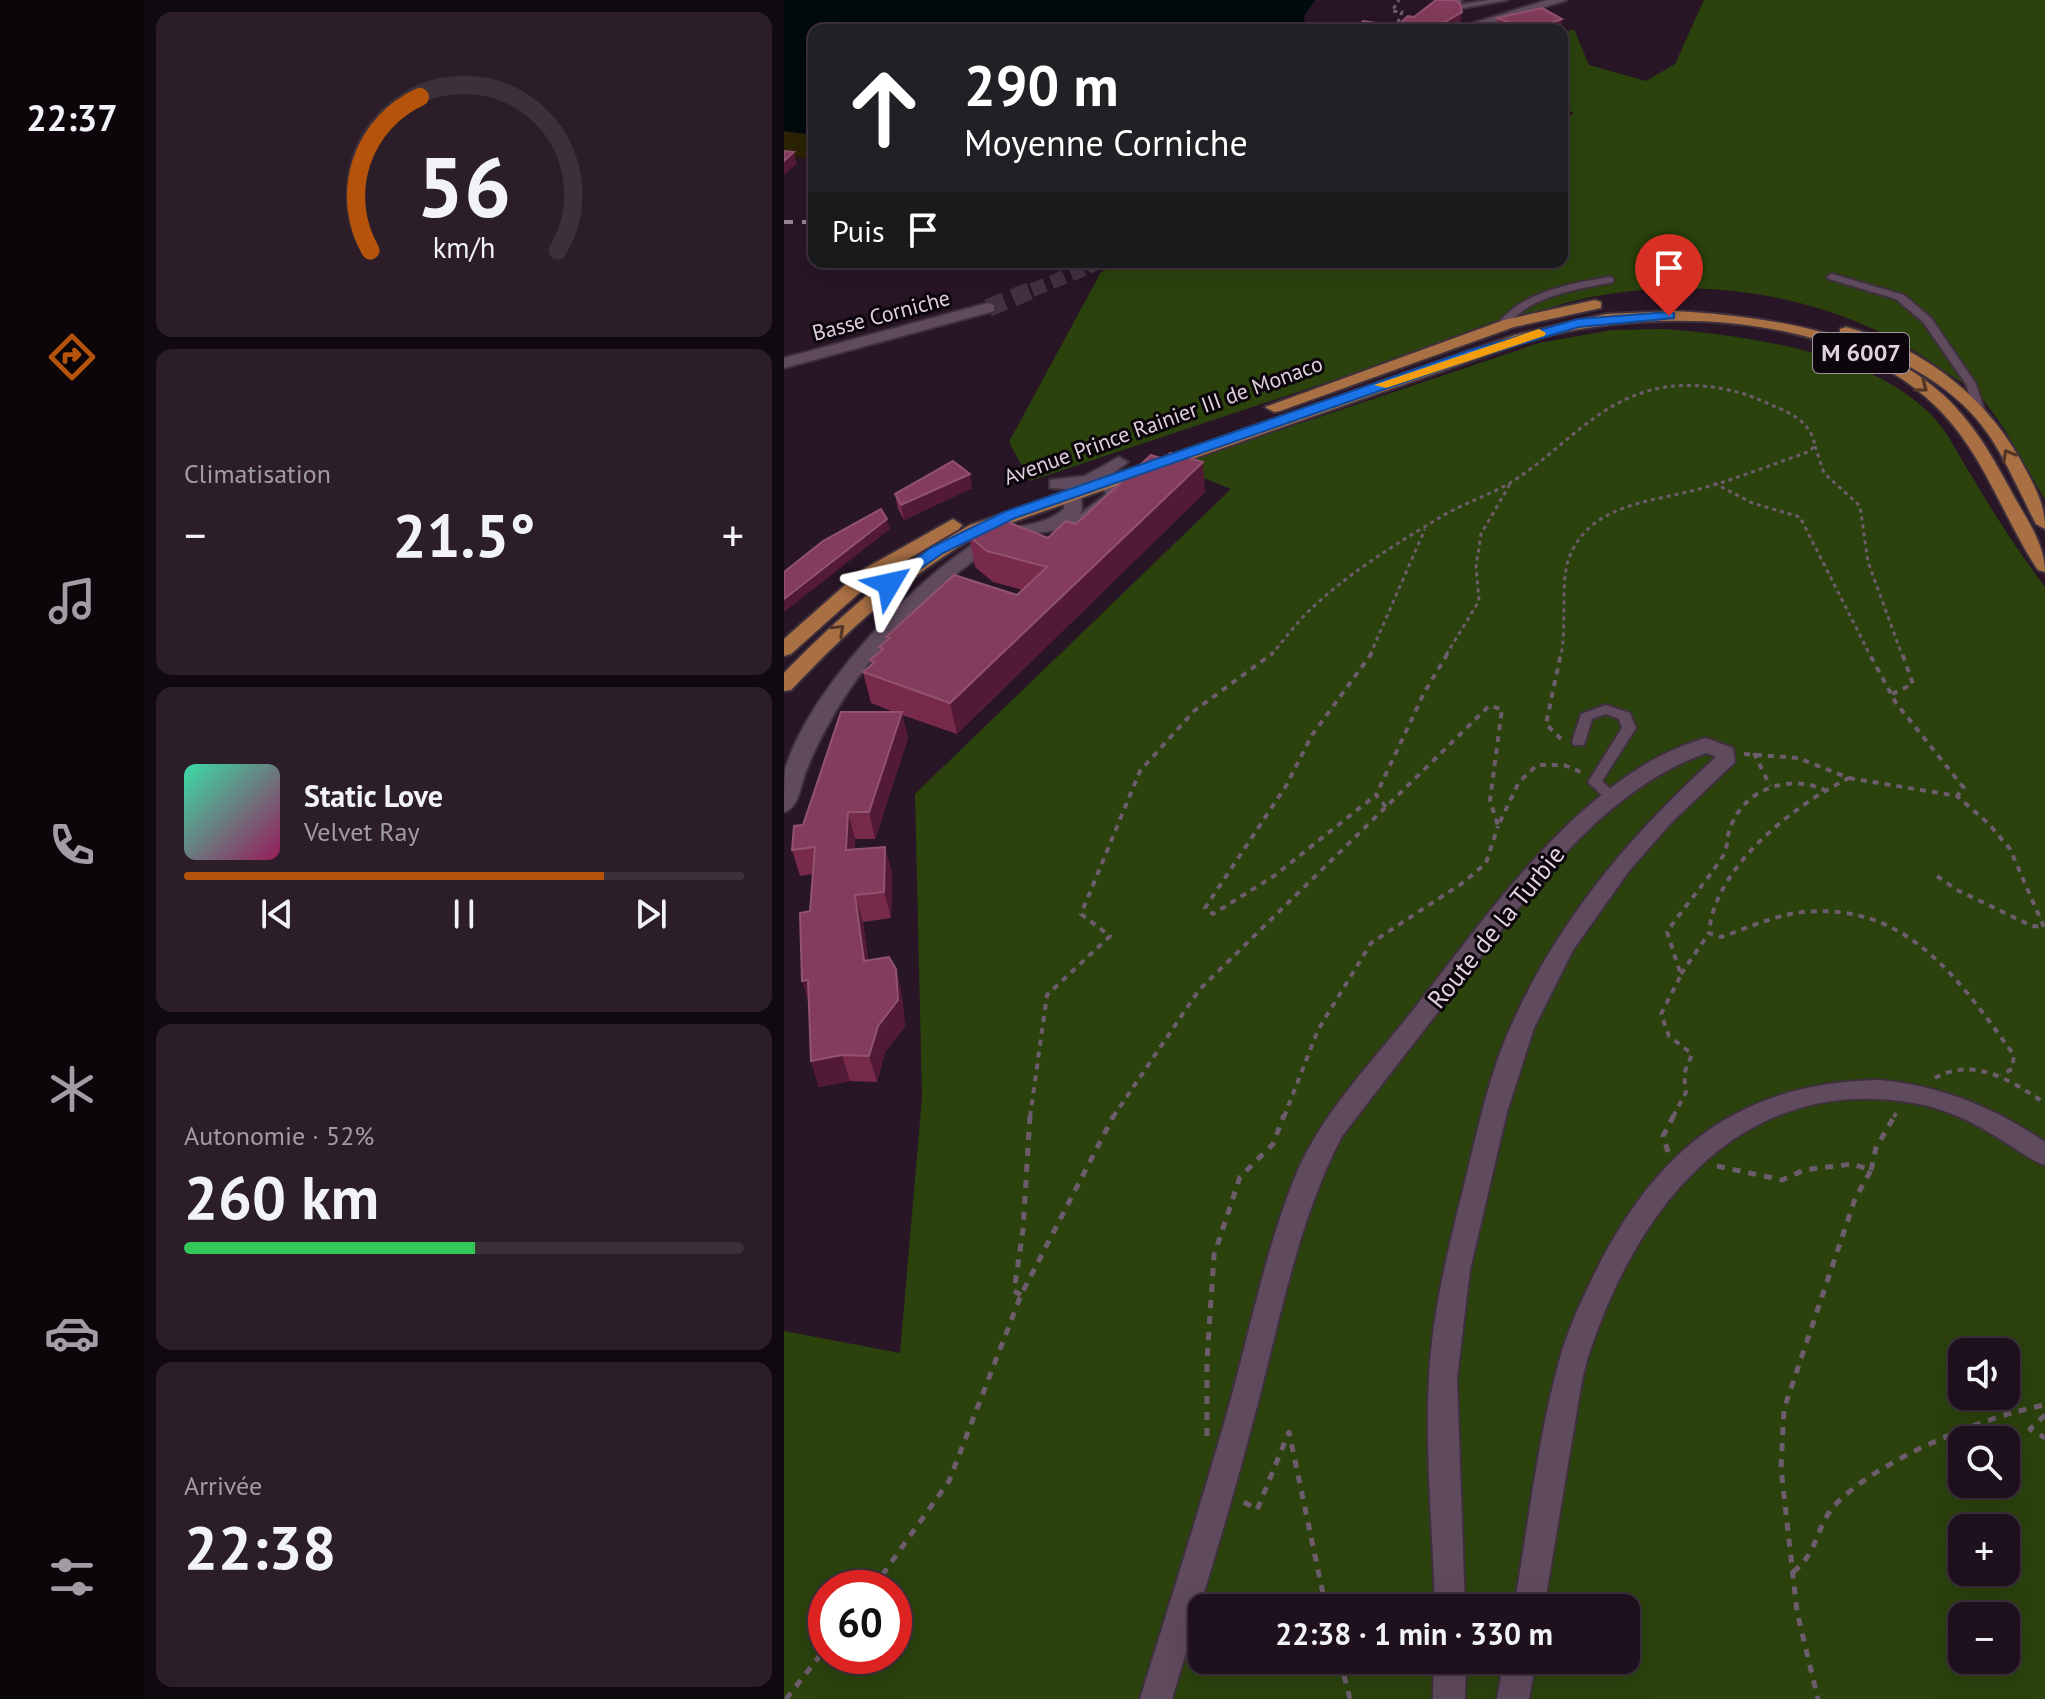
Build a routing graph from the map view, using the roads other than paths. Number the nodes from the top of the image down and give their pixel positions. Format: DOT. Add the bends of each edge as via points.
graph roads {
  1 [pos="1459,0"];
  2 [pos="1504,0"];
  3 [pos="1561,0"];
  4 [pos="1478,24"];
  5 [pos="1832,277"];
  6 [pos="1609,280"];
  7 [pos="988,308"];
  8 [pos="1502,325"];
  9 [pos="784,363"];
  10 [pos="1980,412"];
  11 [pos="1119,462"];
  12 [pos="1088,480"];
  13 [pos="1109,480"];
  14 [pos="1064,488"];
  15 [pos="2045,524"];
  16 [pos="1054,527"];
  17 [pos="2045,566"];
  18 [pos="784,650"];
  19 [pos="784,685"];
  20 [pos="1579,742"];
  21 [pos="1604,790"];
  22 [pos="784,805"];
  23 [pos="2045,1155"];
  24 [pos="1450,1594"];
  25 [pos="1532,1594"];
  26 [pos="1450,1674"];
  27 [pos="1517,1674"];
  28 [pos="1156,1699"];
  29 [pos="1449,1699"];
  30 [pos="1513,1699"];
  1 -- 2 [label="lane" via="1449,4"];
  3 -- 4 [label="street"];
  5 -- 10 [label="lane" via="1900,297 1927,320 1971,384"];
  6 -- 8 [label="lane" via="1546,296 1513,312"];
  7 -- 9 [label="street, Basse Corniche"];
  8 -- 10 [label="main road, Avenue Prince Rainier III de Monaco / M 6007" via="1594,306 1704,303 1812,321 1904,356"];
  8 -- 11 [label="main road, Avenue Prince Rainier III de Monaco / M 6007"];
  15 -- 10 [label="main road, M 6007, one-way"];
  11 -- 12 [label="street"];
  11 -- 14 [label="main road, Avenue Prince Rainier III de Monaco / M 6007"];
  12 -- 13 [label="street"];
  12 -- 14 [label="street"];
  13 -- 14 [label="main road, Avenue Prince Rainier III de Monaco / M 6007"];
  13 -- 16 [label="street" via="1115,495 1101,512 1081,523"];
  13 -- 17 [label="main road, Avenue Prince Rainier III de Monaco / M 6007, one-way" via="1475,353 1578,323 1635,316 1735,320 1804,334 1891,367 1917,383 1957,419"];
  14 -- 16 [label="street" via="1073,511"];
  14 -- 18 [label="main road, Avenue Prince Rainier III de Monaco / M 6007" via="970,516 916,544 844,594"];
  19 -- 14 [label="main road, Avenue Prince Rainier III de Monaco / M 6007, one-way" via="914,565"];
  16 -- 22 [label="street" via="1014,533 983,546 890,625 847,675 808,737"];
  20 -- 21 [label="lane" via="1586,717 1606,709 1625,716 1629,728"];
  21 -- 24 [label="street, Route de la Turbie" via="1687,750 1712,746 1726,753 1719,767 1621,866 1563,946 1522,1028 1495,1112 1457,1270 1443,1378"];
  21 -- 28 [label="street, Route de la Turbie" via="1333,1129 1306,1181"];
  23 -- 25 [label="street" via="1949,1102 1882,1090 1845,1090 1773,1106 1705,1143 1657,1195 1610,1272 1575,1354"];
  26 -- 29 [label="street"];
  27 -- 30 [label="street"];
}
